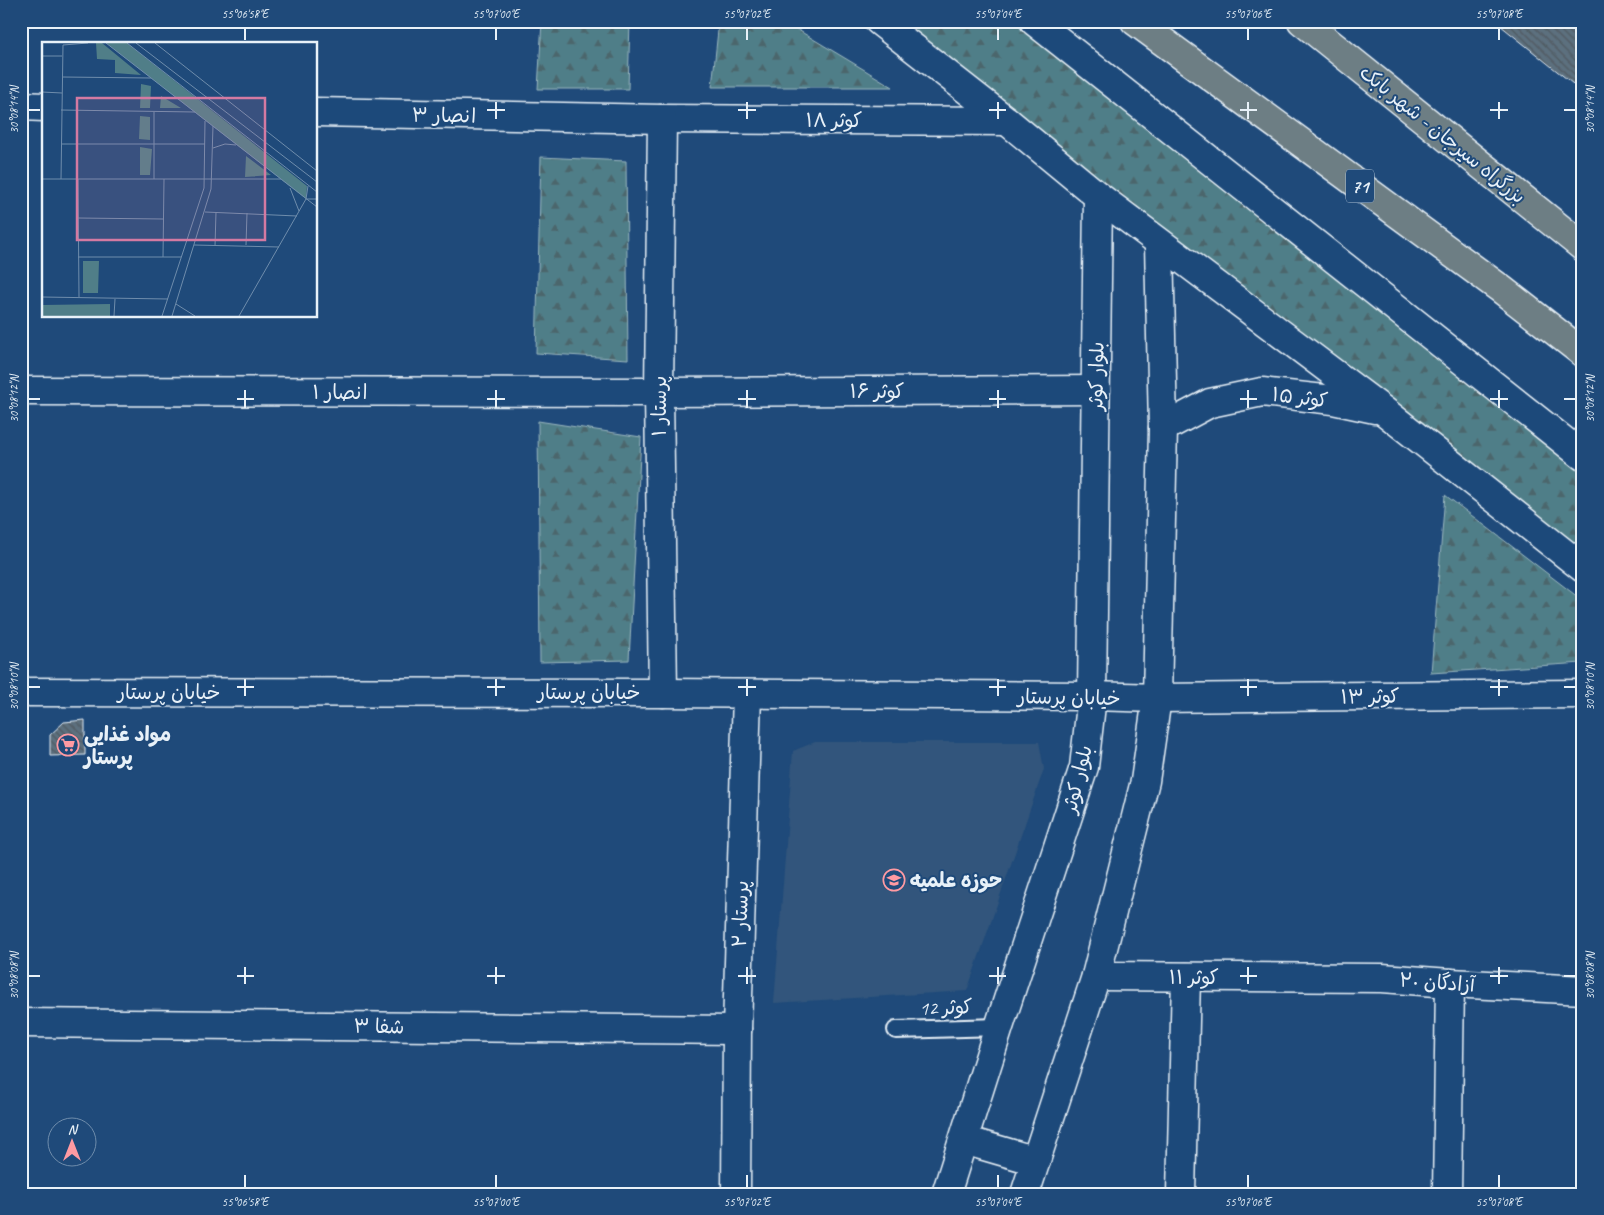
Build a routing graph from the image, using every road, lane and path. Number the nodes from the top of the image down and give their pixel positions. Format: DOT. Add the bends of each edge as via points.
graph roads {
  1 [pos="879,21"];
  2 [pos="1034,21"];
  3 [pos="1135,21"];
  4 [pos="1302,21"];
  5 [pos="21,106"];
  6 [pos="42,107"];
  7 [pos="318,112"];
  8 [pos="662,119"];
  9 [pos="1007,121"];
  10 [pos="1098,196"];
  11 [pos="1159,243"];
  12 [pos="1583,247"];
  13 [pos="1583,353"];
  14 [pos="1096,390"];
  15 [pos="21,392"];
  16 [pos="659,392"];
  17 [pos="1384,411"];
  18 [pos="1163,428"];
  19 [pos="1583,456"];
  20 [pos="1583,568"];
  21 [pos="21,692"];
  22 [pos="663,692"];
  23 [pos="747,694"];
  24 [pos="1583,694"];
  25 [pos="1092,696"];
  26 [pos="1156,698"];
  27 [pos="1096,976"];
  28 [pos="1186,977"];
  29 [pos="1382,978"];
  30 [pos="1450,983"];
  31 [pos="1583,990"];
  32 [pos="21,1023"];
  33 [pos="998,1027"];
  34 [pos="737,1030"];
  35 [pos="896,1030"];
  36 [pos="964,1140"];
  37 [pos="1036,1161"];
  38 [pos="736,1194"];
  39 [pos="946,1194"];
  40 [pos="1025,1194"];
  41 [pos="1181,1194"];
  42 [pos="1447,1194"];
  1 -- 9 [label="street"];
  2 -- 19 [label="street"];
  3 -- 13 [label="highway, 71" via="1493,283"];
  4 -- 12 [label="highway, بزرگراه سیرجان - شهر بابک"];
  5 -- 6 [label="street"];
  7 -- 8 [label="street, انصار ۳"];
  8 -- 9 [label="street, کوثر ۱۸"];
  8 -- 16 [label="street, پرستار ۱"];
  9 -- 10 [label="street"];
  10 -- 11 [label="street"];
  10 -- 14 [label="street, بلوار کوثر"];
  11 -- 17 [label="street"];
  11 -- 18 [label="street"];
  14 -- 16 [label="street, کوثر ۱۶"];
  14 -- 25 [label="street, بلوار کوثر"];
  15 -- 16 [label="street, انصار ۱"];
  16 -- 22 [label="street, پرستار ۱"];
  17 -- 18 [label="street, کوثر ۱۵" via="1333,400 1262,392 1210,403"];
  17 -- 20 [label="street"];
  18 -- 26 [label="street"];
  21 -- 22 [label="street, خیابان پرستار"];
  22 -- 23 [label="street, خیابان پرستار"];
  23 -- 25 [label="street, خیابان پرستار"];
  23 -- 34 [label="street, پرستار ۲"];
  24 -- 26 [label="street, کوثر ۱۳"];
  25 -- 26 [label="street, خیابان پرستار"];
  25 -- 33 [label="street, بلوار کوثر" via="1084,767"];
  26 -- 27 [label="street" via="1145,781"];
  27 -- 28 [label="street, کوثر ۱۱"];
  27 -- 37 [label="street"];
  28 -- 29 [label="street, کوثر ۱۱"];
  28 -- 41 [label="street"];
  29 -- 30 [label="street, آزادگان ۲۰"];
  30 -- 31 [label="street, آزادگان ۲۰"];
  30 -- 42 [label="street"];
  32 -- 34 [label="street, شفا ۳"];
  33 -- 35 [label="lane, کوثر 12"];
  33 -- 36 [label="street, بلوار کوثر"];
  34 -- 38 [label="street, پرستار ۲"];
  36 -- 37 [label="street"];
  36 -- 39 [label="street, بلوار کوثر"];
  37 -- 40 [label="street"];
}
